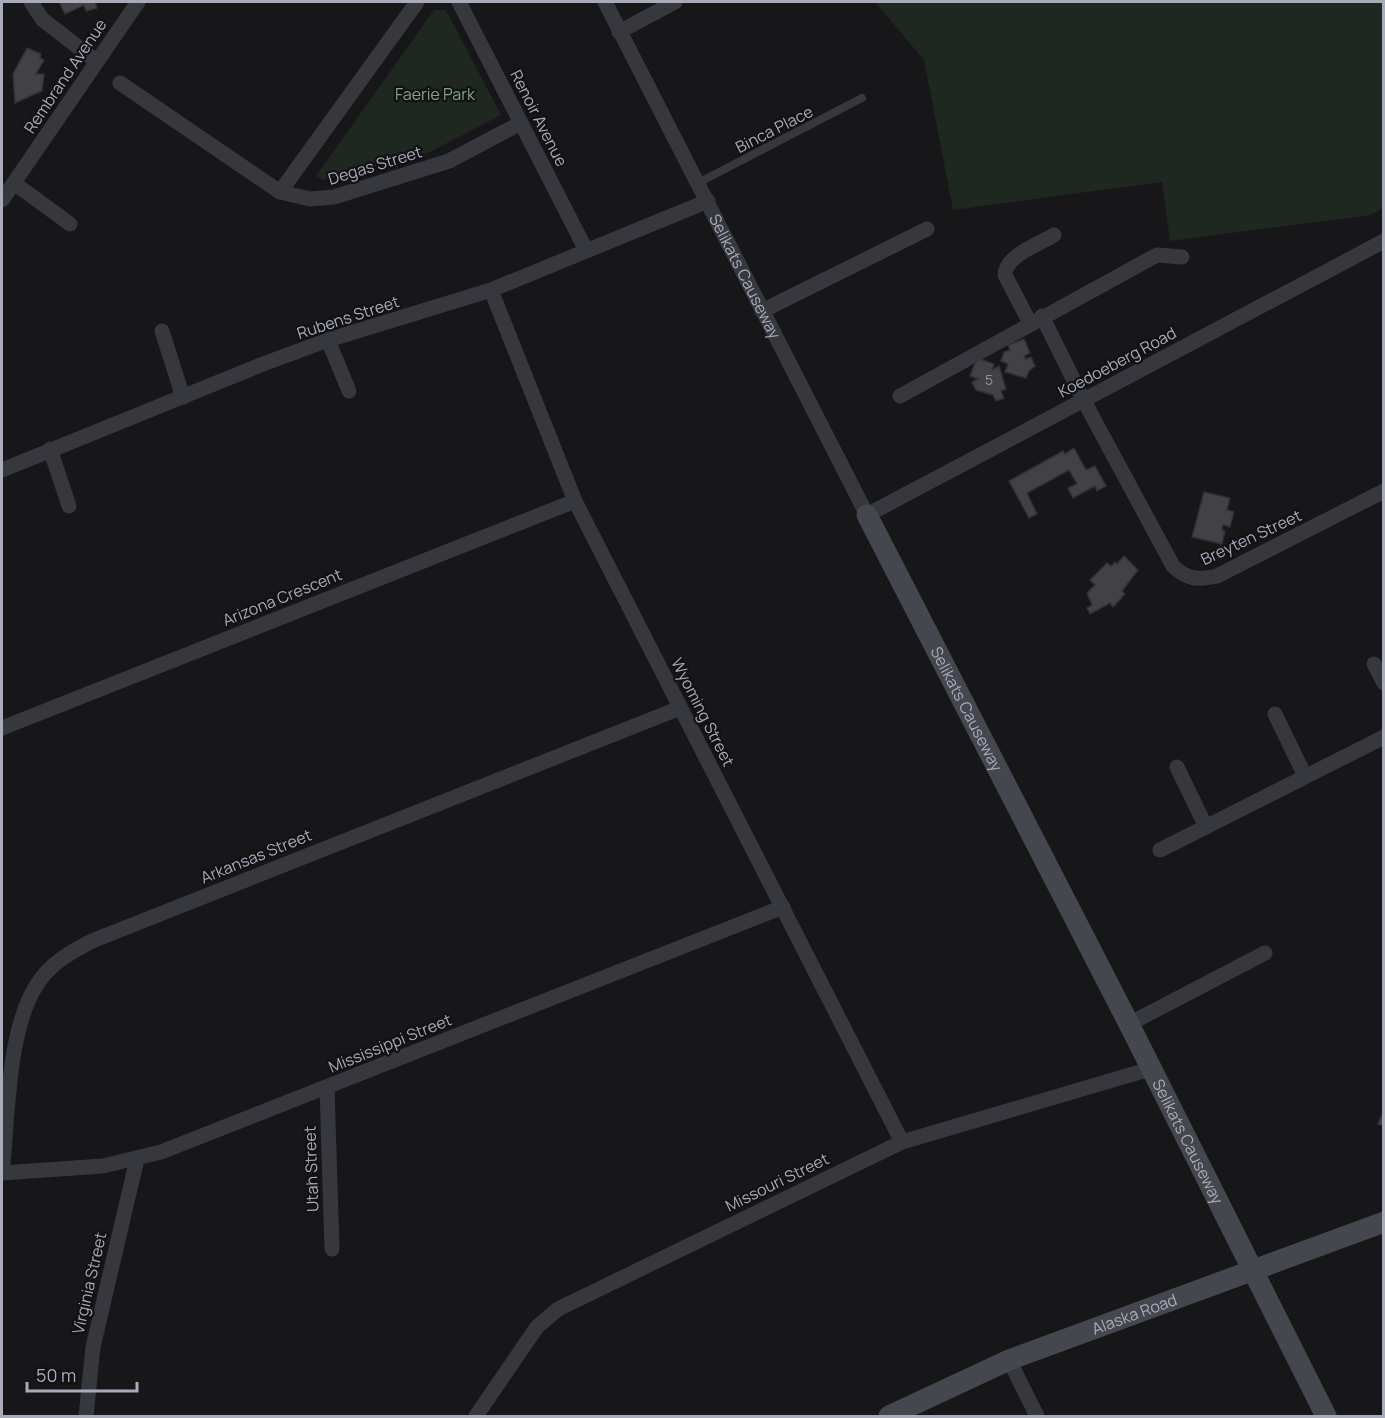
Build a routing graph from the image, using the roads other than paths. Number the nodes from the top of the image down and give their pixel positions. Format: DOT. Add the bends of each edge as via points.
graph roads {
  1 [pos="31,2"];
  2 [pos="138,2"];
  3 [pos="417,2"];
  4 [pos="459,2"];
  5 [pos="605,2"];
  6 [pos="675,2"];
  7 [pos="619,32"];
  8 [pos="96,61"];
  9 [pos="120,83"];
  10 [pos="862,98"];
  11 [pos="520,123"];
  12 [pos="14,183"];
  13 [pos="698,183"];
  14 [pos="280,192"];
  15 [pos="2,200"];
  16 [pos="708,201"];
  17 [pos="70,224"];
  18 [pos="927,229"];
  19 [pos="1054,236"];
  20 [pos="1383,241"];
  21 [pos="586,250"];
  22 [pos="1182,257"];
  23 [pos="491,290"];
  24 [pos="762,311"];
  25 [pos="1036,319"];
  26 [pos="162,331"];
  27 [pos="328,340"];
  28 [pos="350,391"];
  29 [pos="900,396"];
  30 [pos="183,397"];
  31 [pos="1084,401"];
  32 [pos="50,449"];
  33 [pos="2,470"];
  34 [pos="1383,491"];
  35 [pos="575,501"];
  36 [pos="69,506"];
  37 [pos="867,515"];
  38 [pos="1374,664"];
  39 [pos="1383,683"];
  40 [pos="680,708"];
  41 [pos="1275,714"];
  42 [pos="2,728"];
  43 [pos="1383,737"];
  44 [pos="1177,766"];
  45 [pos="1305,776"];
  46 [pos="1206,827"];
  47 [pos="1160,850"];
  48 [pos="783,907"];
  49 [pos="1265,953"];
  50 [pos="1129,1024"];
  51 [pos="1150,1069"];
  52 [pos="327,1088"];
  53 [pos="902,1142"];
  54 [pos="137,1160"];
  55 [pos="2,1173"];
  56 [pos="1383,1222"];
  57 [pos="332,1249"];
  58 [pos="1252,1270"];
  59 [pos="1009,1360"];
  60 [pos="86,1416"];
  61 [pos="476,1416"];
  62 [pos="889,1416"];
  63 [pos="1037,1416"];
  64 [pos="1326,1416"];
  1 -- 8 [label="street" via="42,19"];
  2 -- 8 [label="street, Rembrand Avenue"];
  3 -- 14 [label="street"];
  4 -- 11 [label="street, Renoir Avenue"];
  5 -- 7 [label="street, Selikats Causeway"];
  6 -- 7 [label="street"];
  7 -- 13 [label="street, Selikats Causeway"];
  8 -- 12 [label="street, Rembrand Avenue"];
  9 -- 14 [label="street, Degas Street"];
  10 -- 13 [label="lane, Binca Place"];
  11 -- 14 [label="street, Degas Street" via="440,164 334,197 310,199"];
  11 -- 21 [label="street, Renoir Avenue"];
  12 -- 15 [label="street, Rembrand Avenue"];
  12 -- 17 [label="street"];
  13 -- 16 [label="street, Selikats Causeway"];
  16 -- 21 [label="street, Rubens Street"];
  16 -- 24 [label="street, Selikats Causeway"];
  18 -- 24 [label="street"];
  19 -- 25 [label="street, Breyten Street" via="1005,268 1005,275"];
  20 -- 31 [label="street, Koedoeberg Road"];
  21 -- 23 [label="street, Rubens Street"];
  22 -- 25 [label="street" via="1157,255"];
  23 -- 27 [label="street, Rubens Street"];
  23 -- 35 [label="street, Wyoming Street"];
  24 -- 37 [label="street, Selikats Causeway"];
  25 -- 29 [label="street"];
  25 -- 31 [label="street, Breyten Street"];
  26 -- 30 [label="street"];
  27 -- 28 [label="street"];
  27 -- 30 [label="street, Rubens Street"];
  30 -- 32 [label="street, Rubens Street"];
  31 -- 34 [label="street, Breyten Street" via="1173,566 1188,578 1217,576"];
  31 -- 37 [label="street, Koedoeberg Road"];
  32 -- 33 [label="street, Rubens Street"];
  32 -- 36 [label="street"];
  35 -- 40 [label="street, Wyoming Street"];
  35 -- 42 [label="street, Arizona Crescent"];
  37 -- 50 [label="street, Selikats Causeway"];
  38 -- 39 [label="street"];
  40 -- 48 [label="street, Wyoming Street"];
  40 -- 55 [label="street, Arkansas Street" via="92,940 64,956 38,983 20,1023"];
  41 -- 45 [label="street"];
  43 -- 45 [label="street"];
  44 -- 46 [label="street"];
  45 -- 46 [label="street"];
  46 -- 47 [label="street"];
  48 -- 52 [label="street, Mississippi Street"];
  48 -- 53 [label="street, Wyoming Street"];
  49 -- 50 [label="street"];
  50 -- 51 [label="street, Selikats Causeway"];
  51 -- 53 [label="street, Missouri Street"];
  51 -- 58 [label="street, Selikats Causeway"];
  52 -- 54 [label="street, Mississippi Street"];
  52 -- 57 [label="street, Utah Street"];
  53 -- 61 [label="street, Missouri Street" via="558,1309 537,1327"];
  54 -- 55 [label="street, Mississippi Street"];
  54 -- 60 [label="street, Virginia Street" via="93,1347"];
  56 -- 58 [label="street, Alaska Road"];
  58 -- 59 [label="street, Alaska Road"];
  58 -- 64 [label="street, Selikats Causeway"];
  59 -- 62 [label="street, Alaska Road"];
  59 -- 63 [label="street"];
}
